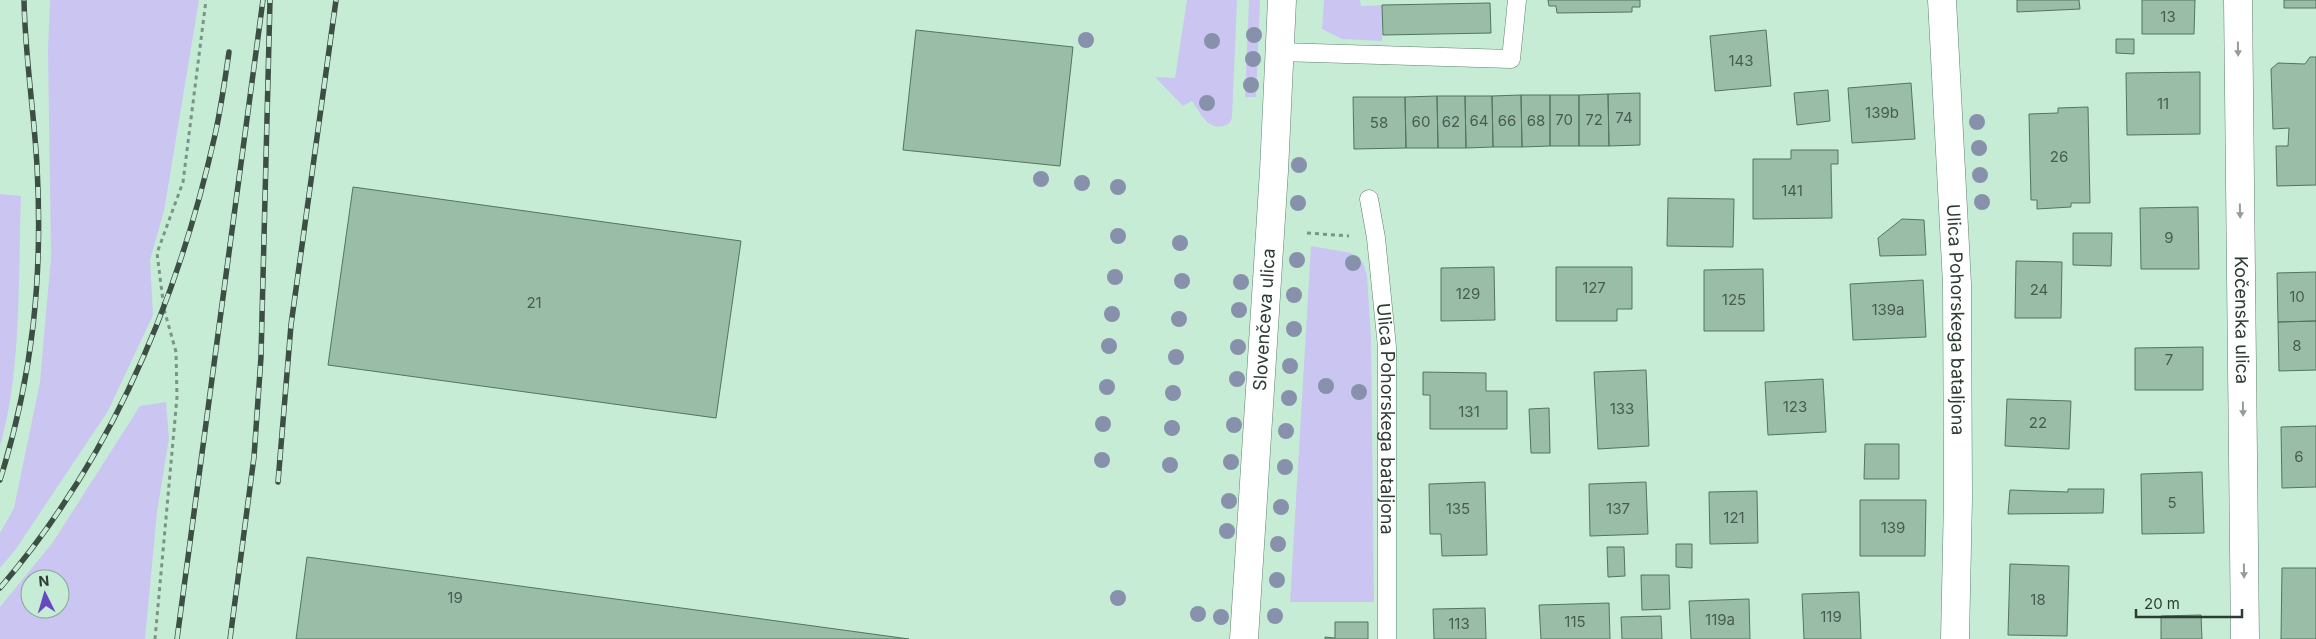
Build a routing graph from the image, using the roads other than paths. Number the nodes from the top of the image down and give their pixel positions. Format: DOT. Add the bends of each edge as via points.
graph roads {
  1 [pos="1282,0"];
  2 [pos="1517,0"];
  3 [pos="1942,0"];
  4 [pos="2238,0"];
  5 [pos="1280,52"];
  6 [pos="1370,199"];
  7 [pos="1244,639"];
  8 [pos="1387,639"];
  9 [pos="1955,639"];
  10 [pos="2245,639"];
  1 -- 5 [label="street, Slovenčeva ulica"];
  2 -- 5 [label="lane" via="1512,59"];
  3 -- 9 [label="street, Ulica Pohorskega bataljona" via="1957,284"];
  4 -- 10 [label="street, Kočenska ulica, one-way"];
  5 -- 7 [label="street, Slovenčeva ulica"];
  6 -- 8 [label="lane, Ulica Pohorskega bataljona" via="1387,347"];
}
